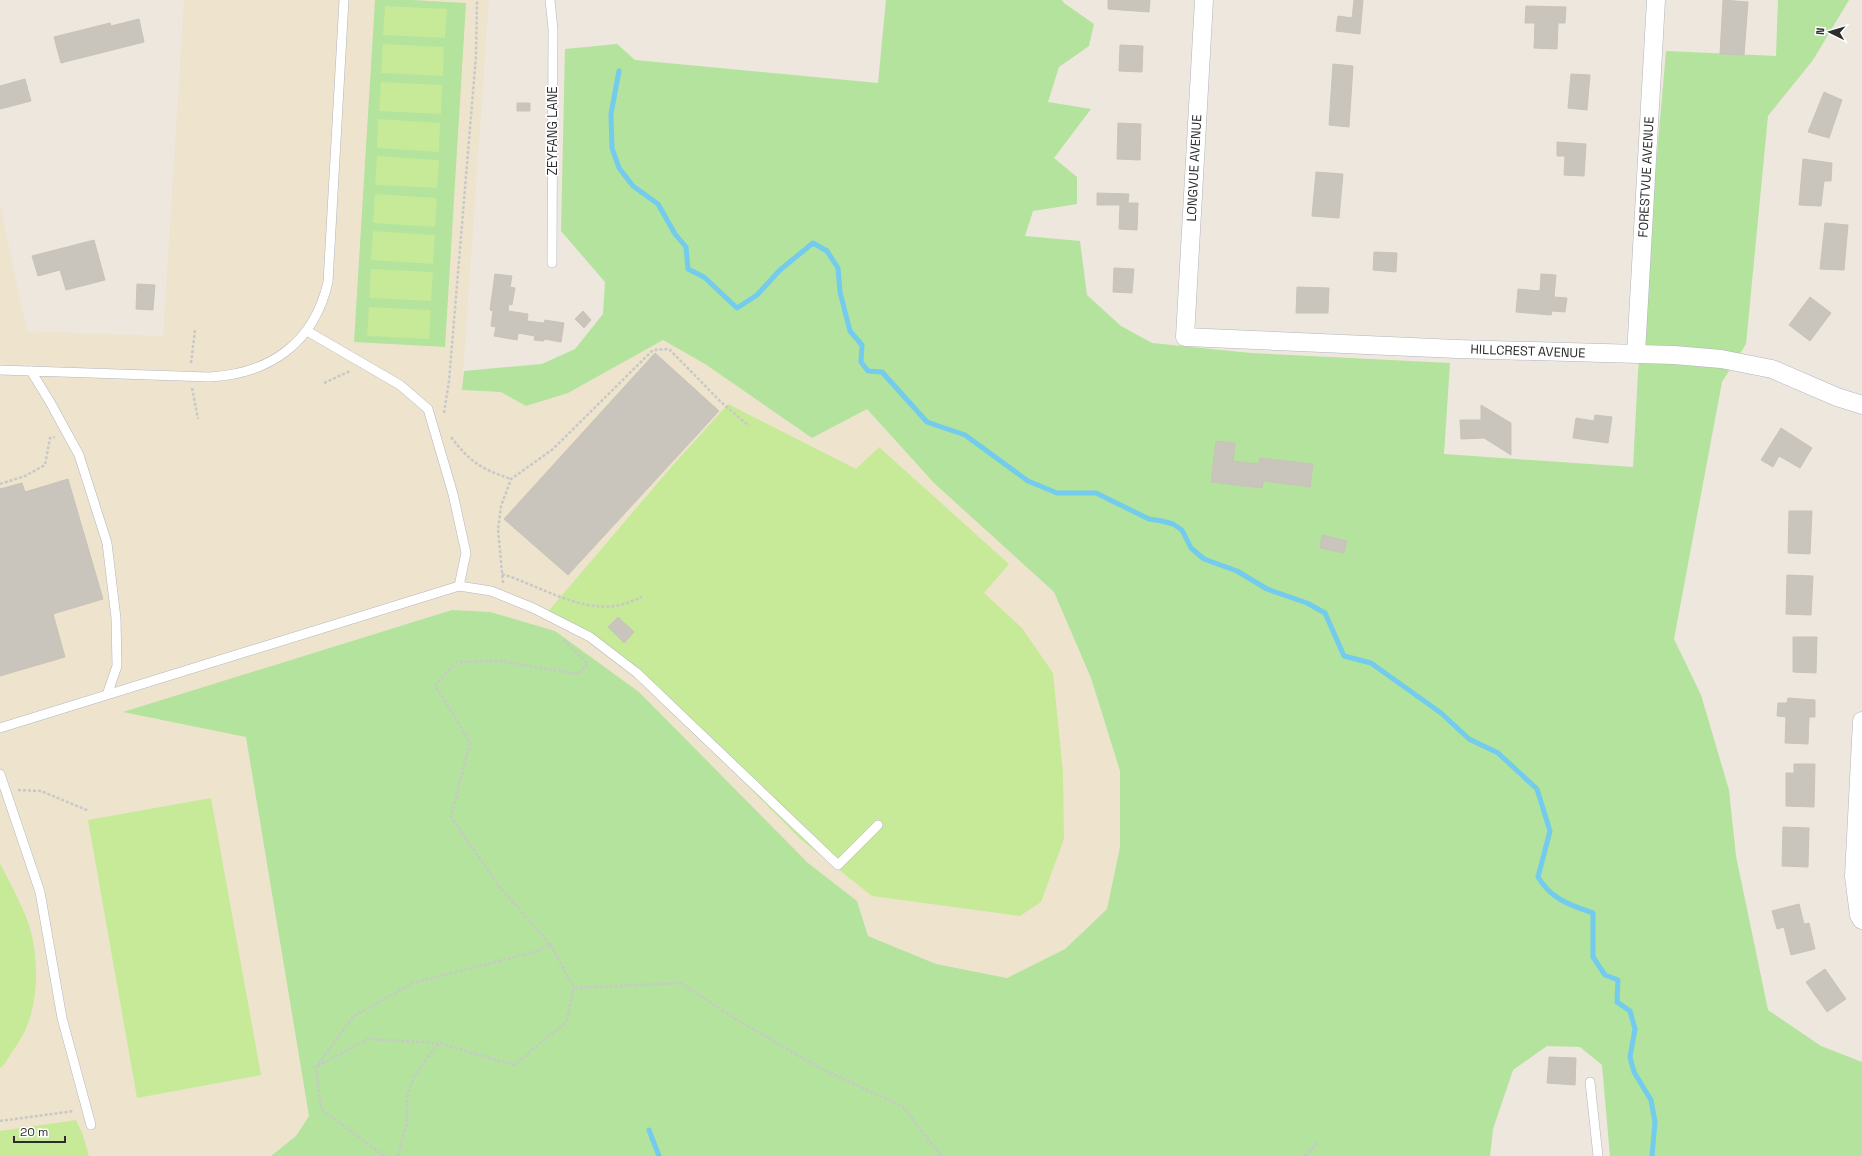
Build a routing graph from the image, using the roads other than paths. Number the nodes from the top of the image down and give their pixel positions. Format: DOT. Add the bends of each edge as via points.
graph roads {
  1 [pos="344,0"];
  2 [pos="550,0"];
  3 [pos="1204,0"];
  4 [pos="1656,0"];
  5 [pos="552,263"];
  6 [pos="307,331"];
  7 [pos="1185,337"];
  8 [pos="1636,354"];
  9 [pos="0,370"];
  10 [pos="31,371"];
  11 [pos="1862,405"];
  12 [pos="459,586"];
  13 [pos="107,695"];
  14 [pos="1862,721"];
  15 [pos="0,728"];
  16 [pos="0,774"];
  17 [pos="878,825"];
  18 [pos="1862,920"];
  19 [pos="1590,1082"];
  20 [pos="91,1125"];
  21 [pos="1598,1156"];
  1 -- 6 [label="lane" via="330,269 323,300"];
  2 -- 5 [label="lane, ZEYFANG LANE" via="553,29"];
  3 -- 7 [label="street, LONGVUE AVENUE"];
  4 -- 8 [label="street, FORESTVUE AVENUE"];
  6 -- 10 [label="lane" via="274,360 259,368 227,376"];
  6 -- 12 [label="lane" via="400,385 428,409 453,494 466,553"];
  7 -- 8 [label="street, HILLCREST AVENUE"];
  8 -- 11 [label="street, HILLCREST AVENUE" via="1721,359 1772,369"];
  9 -- 10 [label="lane"];
  10 -- 13 [label="lane" via="79,456 107,543 116,618 117,666"];
  12 -- 13 [label="lane"];
  12 -- 17 [label="lane" via="491,591 504,596 590,637 637,673 838,865"];
  13 -- 15 [label="lane"];
  14 -- 18 [label="street" via="1854,876 1859,915"];
  16 -- 20 [label="lane" via="40,892 62,1018"];
  19 -- 21 [label="lane"];
}
